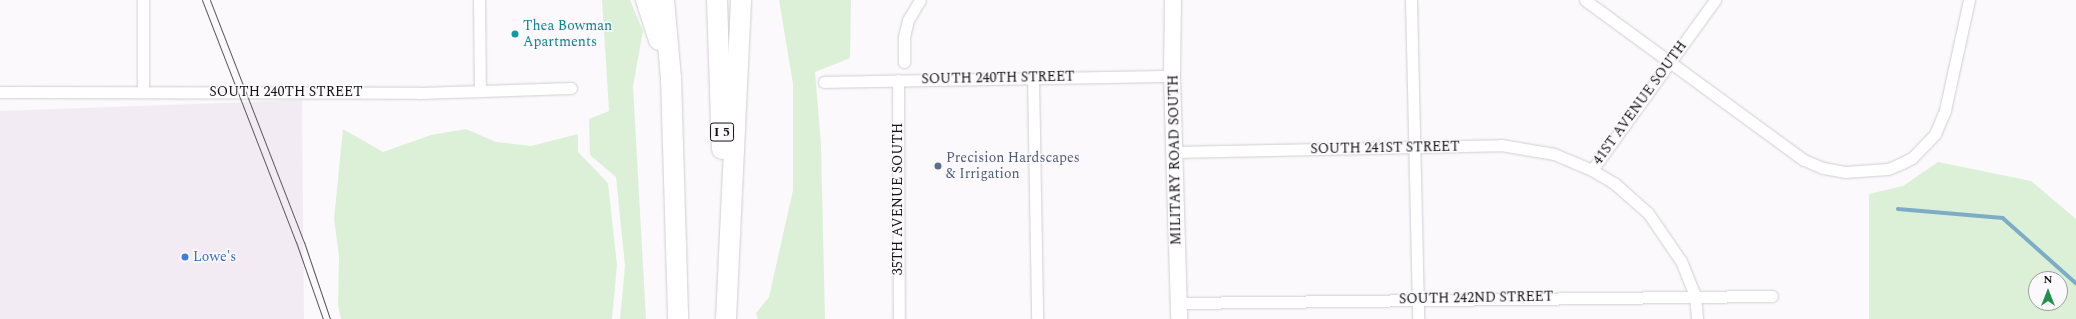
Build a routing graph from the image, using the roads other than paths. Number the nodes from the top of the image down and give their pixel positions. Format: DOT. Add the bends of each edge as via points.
graph roads {
  1 [pos="143,0"];
  2 [pos="479,0"];
  3 [pos="646,0"];
  4 [pos="664,0"];
  5 [pos="716,0"];
  6 [pos="741,0"];
  7 [pos="920,0"];
  8 [pos="1173,0"];
  9 [pos="1411,0"];
  10 [pos="1585,0"];
  11 [pos="1715,0"];
  12 [pos="1969,0"];
  13 [pos="1670,60"];
  14 [pos="904,62"];
  15 [pos="1172,76"];
  16 [pos="672,78"];
  17 [pos="1033,78"];
  18 [pos="898,80"];
  19 [pos="824,82"];
  20 [pos="571,88"];
  21 [pos="480,89"];
  22 [pos="143,91"];
  23 [pos="0,92"];
  24 [pos="1415,147"];
  25 [pos="1174,152"];
  26 [pos="1592,170"];
  27 [pos="727,263"];
  28 [pos="1695,295"];
  29 [pos="1772,296"];
  30 [pos="1418,298"];
  31 [pos="1179,311"];
  32 [pos="678,319"];
  33 [pos="726,319"];
  34 [pos="899,319"];
  35 [pos="1037,319"];
  36 [pos="1418,319"];
  37 [pos="1697,319"];
  1 -- 22 [label="street"];
  2 -- 21 [label="street"];
  3 -- 16 [label="highway"];
  4 -- 16 [label="highway"];
  5 -- 27 [label="highway, I 5"];
  6 -- 27 [label="highway"];
  7 -- 14 [label="street" via="908,20 904,37"];
  8 -- 15 [label="main road, MILITARY ROAD SOUTH"];
  9 -- 24 [label="street"];
  10 -- 13 [label="street"];
  11 -- 13 [label="street, 41ST AVENUE SOUTH"];
  12 -- 13 [label="street" via="1941,124 1912,158 1888,169 1845,172 1823,168 1804,160"];
  13 -- 26 [label="street, 41ST AVENUE SOUTH"];
  15 -- 17 [label="street, SOUTH 240TH STREET"];
  15 -- 25 [label="main road, MILITARY ROAD SOUTH"];
  16 -- 32 [label="highway"];
  17 -- 18 [label="street, SOUTH 240TH STREET"];
  17 -- 35 [label="street"];
  18 -- 19 [label="street, SOUTH 240TH STREET"];
  18 -- 34 [label="street, 35TH AVENUE SOUTH"];
  20 -- 21 [label="street, SOUTH 240TH STREET"];
  21 -- 22 [label="street, SOUTH 240TH STREET" via="418,93"];
  22 -- 23 [label="street, SOUTH 240TH STREET"];
  24 -- 25 [label="street, SOUTH 241ST STREET"];
  24 -- 26 [label="street, SOUTH 241ST STREET" via="1517,146 1554,154"];
  24 -- 30 [label="street"];
  25 -- 31 [label="main road, MILITARY ROAD SOUTH"];
  26 -- 28 [label="street, 41ST AVENUE SOUTH" via="1614,182 1648,213 1681,261"];
  27 -- 33 [label="highway, I 5"];
  28 -- 29 [label="street, SOUTH 242ND STREET"];
  28 -- 30 [label="street, SOUTH 242ND STREET"];
  28 -- 37 [label="street, 41ST AVENUE SOUTH"];
  30 -- 31 [label="street, SOUTH 242ND STREET"];
  30 -- 36 [label="street"];
}
